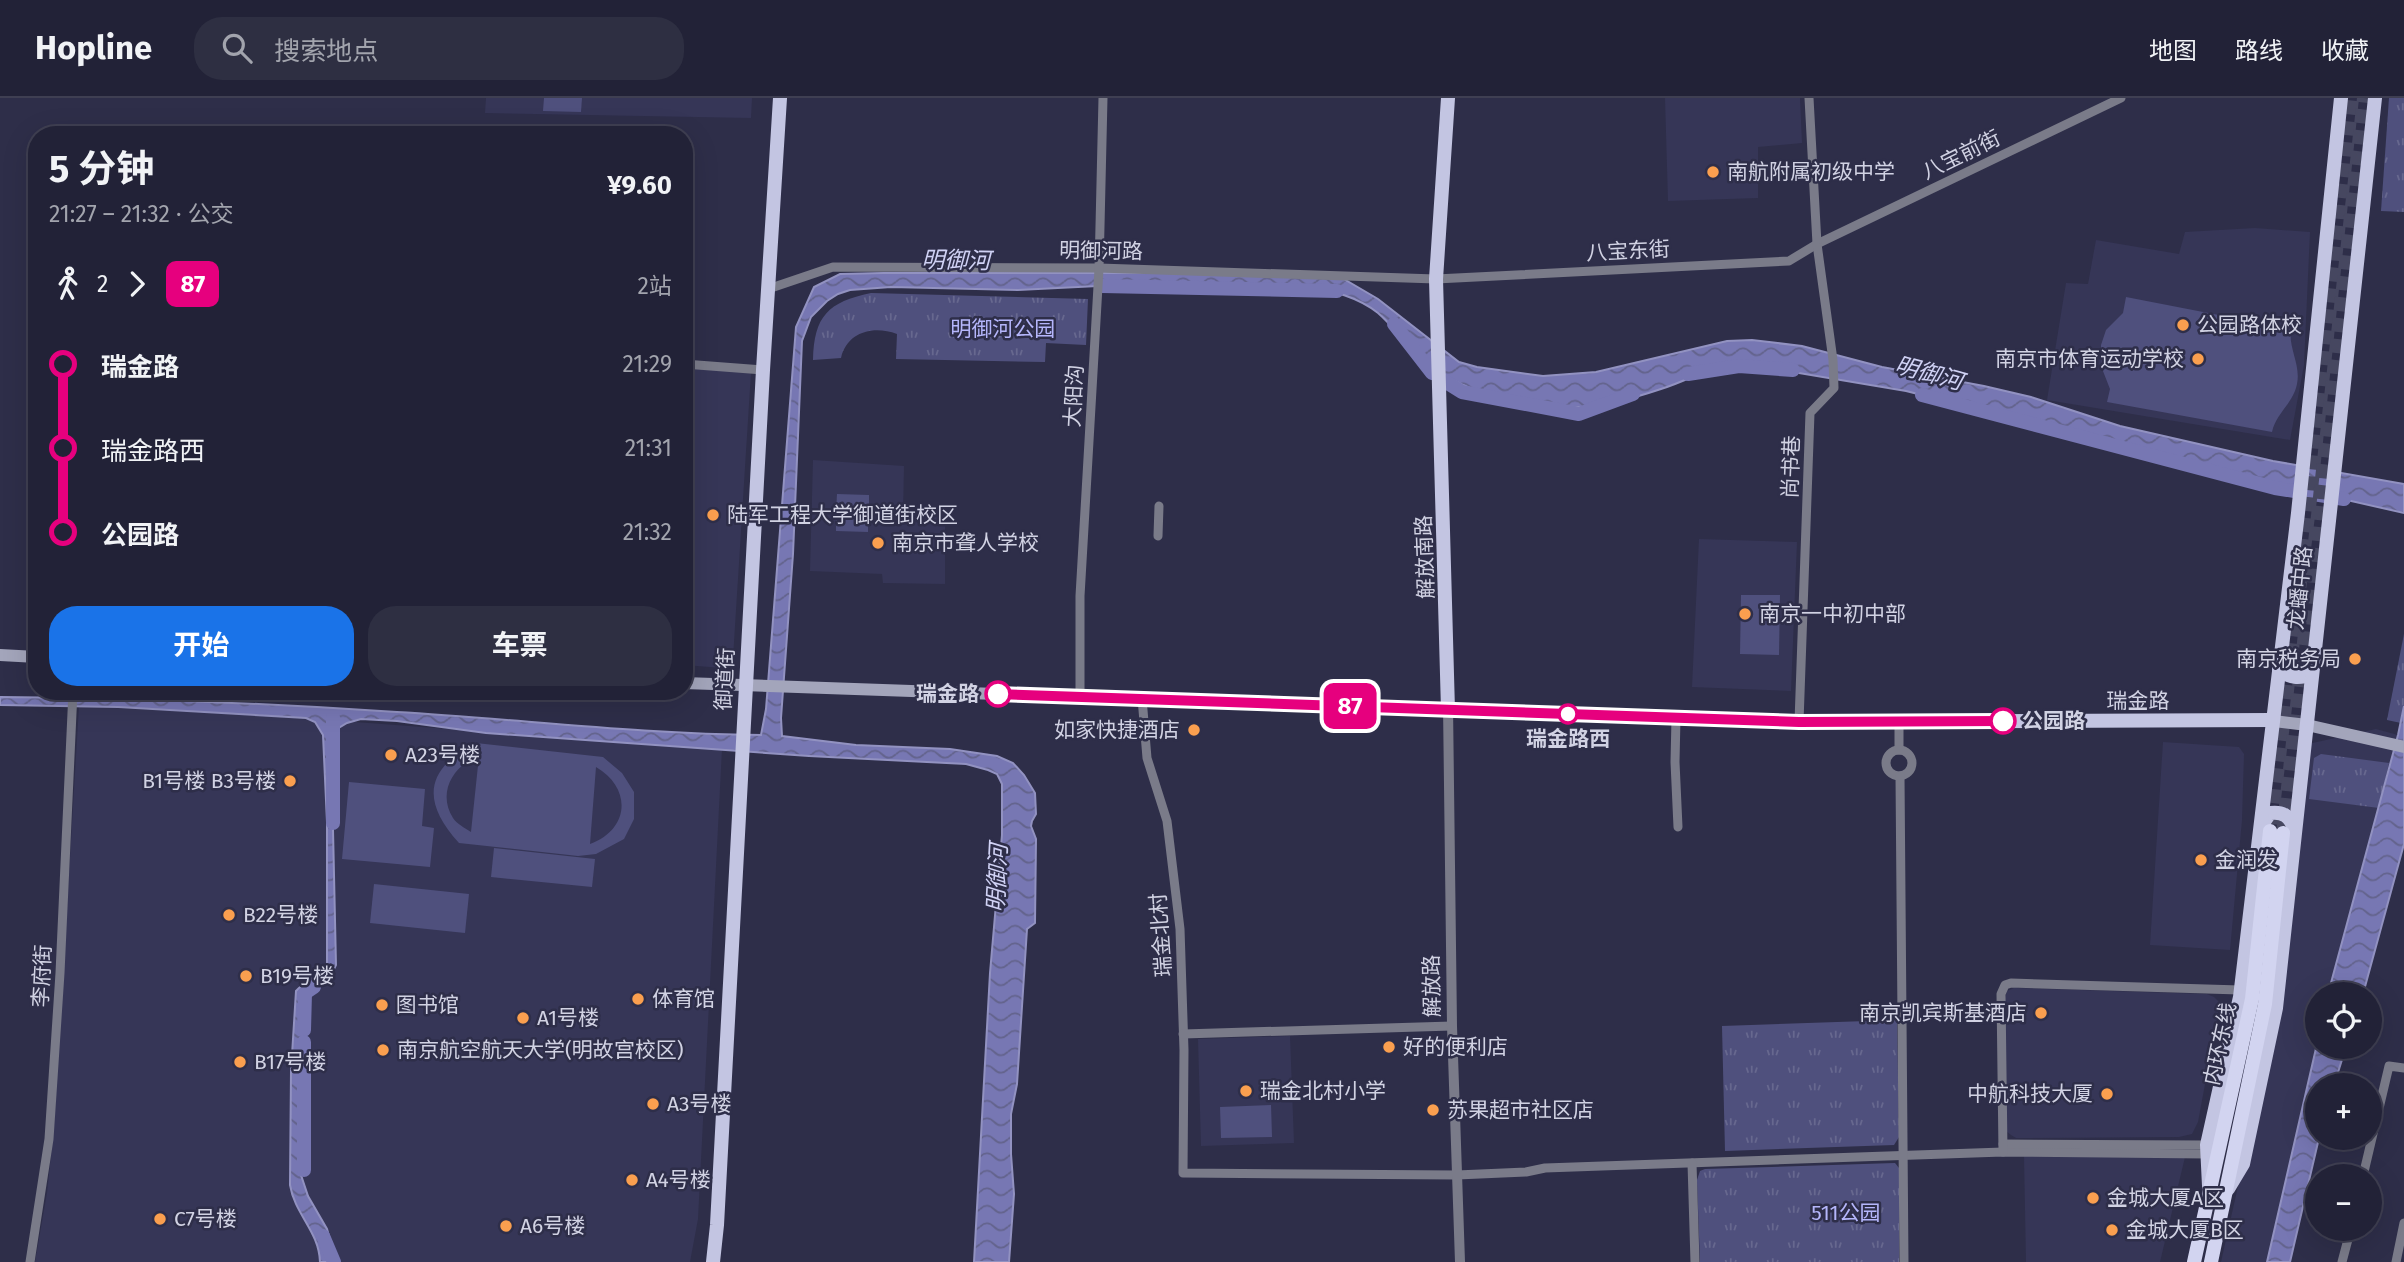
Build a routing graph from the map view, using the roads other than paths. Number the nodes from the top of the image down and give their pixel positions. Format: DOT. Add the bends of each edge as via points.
graph roads {
  1 [pos="780,98"];
  2 [pos="1103,98"];
  3 [pos="1448,98"];
  4 [pos="1809,98"];
  5 [pos="2122,98"];
  6 [pos="2341,98"];
  7 [pos="2375,98"];
  8 [pos="1817,244"];
  9 [pos="1099,268"];
  10 [pos="1437,279"];
  11 [pos="768,289"];
  12 [pos="693,365"];
  13 [pos="763,370"];
  14 [pos="1440,403"];
  15 [pos="1159,506"];
  16 [pos="1443,514"];
  17 [pos="1158,536"];
  18 [pos="0,655"];
  19 [pos="28,657"];
  20 [pos="2279,670"];
  21 [pos="2312,674"];
  22 [pos="693,683"];
  23 [pos="746,685"];
  24 [pos="1080,696"];
  25 [pos="1142,698"];
  26 [pos="73,700"];
  27 [pos="1448,710"];
  28 [pos="1676,718"];
  29 [pos="2272,720"];
  30 [pos="1899,721"];
  31 [pos="1799,722"];
  32 [pos="2307,725"];
  33 [pos="2404,747"];
  34 [pos="1899,750"];
  35 [pos="1900,776"];
  36 [pos="1678,827"];
  37 [pos="2277,831"];
  38 [pos="2240,990"];
  39 [pos="1452,1026"];
  40 [pos="1184,1034"];
  41 [pos="2404,1068"];
  42 [pos="2003,1148"];
  43 [pos="2206,1149"];
  44 [pos="1905,1155"];
  45 [pos="1692,1163"];
  46 [pos="2366,1164"];
  47 [pos="1457,1175"];
  48 [pos="2216,1195"];
  49 [pos="2404,1223"];
  50 [pos="2347,1241"];
  51 [pos="2194,1259"];
  52 [pos="30,1262"];
  53 [pos="712,1262"];
  54 [pos="1460,1262"];
  55 [pos="1695,1262"];
  56 [pos="1904,1262"];
  57 [pos="2211,1262"];
  58 [pos="2342,1262"];
  59 [pos="2396,1262"];
  1 -- 11 [label="main road, 御道街"];
  2 -- 9 [label="street, 大阳沟"];
  3 -- 10 [label="street"];
  4 -- 8 [label="street, 尚书巷"];
  5 -- 8 [label="street, 八宝前街"];
  6 -- 20 [label="main road, 龙蟠中路"];
  7 -- 21 [label="main road, 龙蟠中路"];
  8 -- 10 [label="street, 八宝东街" via="1788,261"];
  8 -- 31 [label="street, 尚书巷" via="1834,388 1810,413"];
  9 -- 10 [label="street, 明御河路"];
  9 -- 11 [label="street, 明御河路" via="833,267"];
  9 -- 24 [label="street, 大阳沟" via="1080,596"];
  10 -- 14 [label="main road"];
  10 -- 14 [label="street"];
  11 -- 13 [label="main road, 御道街"];
  12 -- 13 [label="street"];
  13 -- 23 [label="main road, 御道街"];
  14 -- 16 [label="main road"];
  15 -- 17 [label="street"];
  16 -- 27 [label="street, 解放南路"];
  18 -- 19 [label="main road"];
  20 -- 21 [label="main road" via="2298,678"];
  20 -- 29 [label="main road, 龙蟠中路"];
  21 -- 32 [label="main road, 龙蟠中路"];
  22 -- 23 [label="main road, 瑞金路"];
  23 -- 24 [label="main road, 瑞金路"];
  23 -- 53 [label="main road, 御道街"];
  24 -- 25 [label="main road, 瑞金路"];
  25 -- 27 [label="main road, 瑞金路"];
  25 -- 40 [label="street, 瑞金北村" via="1147,758 1169,834 1180,929"];
  26 -- 52 [label="street, 李府街" via="50,1126"];
  27 -- 28 [label="main road, 瑞金路"];
  27 -- 39 [label="street, 解放路"];
  28 -- 31 [label="main road, 瑞金路"];
  28 -- 36 [label="street"];
  29 -- 30 [label="main road, 瑞金路"];
  29 -- 32 [label="main road, 瑞金路"];
  29 -- 37 [label="main road, 龙蟠中路"];
  30 -- 31 [label="main road, 瑞金路"];
  30 -- 34 [label="street"];
  32 -- 33 [label="main road, 瑞金路"];
  32 -- 37 [label="main road, 龙蟠中路"];
  34 -- 35 [label="street" via="1908,753 1912,765"];
  34 -- 35 [label="street" via="1886,764"];
  35 -- 44 [label="street"];
  37 -- 38 [label="main road, 龙蟠中路"];
  37 -- 48 [label="highway, 内环东线" via="2266,1004"];
  37 -- 48 [label="main road, 龙蟠中路" via="2276,1008 2244,1164"];
  38 -- 42 [label="street" via="2005,985 2001,995"];
  38 -- 43 [label="main road, 龙蟠中路"];
  39 -- 40 [label="street"];
  39 -- 47 [label="street, 解放路"];
  40 -- 47 [label="street, 瑞金北村" via="1183,1173"];
  41 -- 46 [label="street" via="2389,1066"];
  42 -- 43 [label="street"];
  42 -- 44 [label="street"];
  43 -- 48 [label="main road, 龙蟠中路"];
  44 -- 45 [label="street"];
  44 -- 56 [label="street"];
  45 -- 47 [label="street"];
  45 -- 55 [label="street"];
  47 -- 54 [label="street, 解放路"];
  48 -- 51 [label="highway, 内环东线"];
  48 -- 57 [label="highway, 内环东线"];
  49 -- 59 [label="street"];
  50 -- 58 [label="street"];
}
